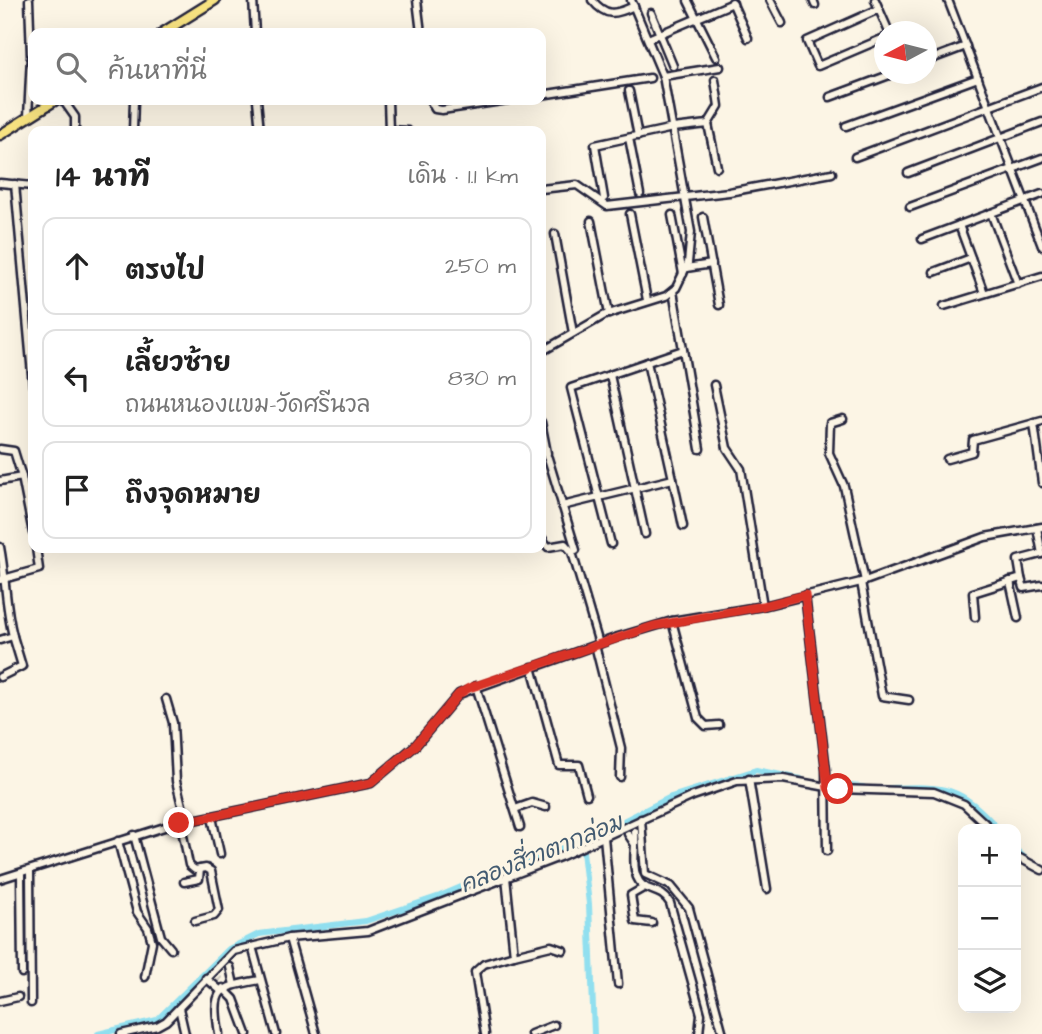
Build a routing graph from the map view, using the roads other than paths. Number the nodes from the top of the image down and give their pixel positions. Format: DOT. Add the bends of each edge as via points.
graph roads {
  1 [pos="29,0"];
  2 [pos="215,0"];
  3 [pos="253,0"];
  4 [pos="417,0"];
  5 [pos="592,0"];
  6 [pos="770,0"];
  7 [pos="875,0"];
  8 [pos="948,0"];
  9 [pos="688,1"];
  10 [pos="732,2"];
  11 [pos="632,3"];
  12 [pos="879,9"];
  13 [pos="651,13"];
  14 [pos="697,19"];
  15 [pos="884,21"];
  16 [pos="782,23"];
  17 [pos="30,28"];
  18 [pos="170,28"];
  19 [pos="254,28"];
  20 [pos="420,28"];
  21 [pos="660,34"];
  22 [pos="748,38"];
  23 [pos="648,40"];
  24 [pos="874,42"];
  25 [pos="966,46"];
  26 [pos="716,57"];
  27 [pos="937,57"];
  28 [pos="673,66"];
  29 [pos="720,67"];
  30 [pos="663,76"];
  31 [pos="650,78"];
  32 [pos="978,78"];
  33 [pos="715,80"];
  34 [pos="874,81"];
  35 [pos="1042,87"];
  36 [pos="629,91"];
  37 [pos="546,94"];
  38 [pos="830,97"];
  39 [pos="30,105"];
  40 [pos="48,105"];
  41 [pos="67,105"];
  42 [pos="134,105"];
  43 [pos="257,105"];
  44 [pos="388,105"];
  45 [pos="433,105"];
  46 [pos="475,105"];
  47 [pos="989,108"];
  48 [pos="29,117"];
  49 [pos="1042,122"];
  50 [pos="708,124"];
  51 [pos="75,126"];
  52 [pos="134,126"];
  53 [pos="260,126"];
  54 [pos="389,126"];
  55 [pos="846,126"];
  56 [pos="673,128"];
  57 [pos="0,135"];
  58 [pos="638,136"];
  59 [pos="629,138"];
  60 [pos="1001,139"];
  61 [pos="855,157"];
  62 [pos="1042,158"];
  63 [pos="718,167"];
  64 [pos="1012,168"];
  65 [pos="832,173"];
  66 [pos="908,173"];
  67 [pos="0,183"];
  68 [pos="15,184"];
  69 [pos="28,185"];
  70 [pos="546,188"];
  71 [pos="640,194"];
  72 [pos="1042,194"];
  73 [pos="604,198"];
  74 [pos="683,198"];
  75 [pos="1025,200"];
  76 [pos="910,207"];
  77 [pos="991,213"];
  78 [pos="630,214"];
  79 [pos="672,215"];
  80 [pos="703,217"];
  81 [pos="591,220"];
  82 [pos="959,225"];
  83 [pos="555,234"];
  84 [pos="922,239"];
  85 [pos="1042,246"];
  86 [pos="971,258"];
  87 [pos="712,264"];
  88 [pos="686,268"];
  89 [pos="934,272"];
  90 [pos="683,276"];
  91 [pos="1042,276"];
  92 [pos="1018,285"];
  93 [pos="673,291"];
  94 [pos="984,293"];
  95 [pos="647,300"];
  96 [pos="719,305"];
  97 [pos="944,306"];
  98 [pos="609,314"];
  99 [pos="28,330"];
  100 [pos="573,333"];
  101 [pos="546,349"];
  102 [pos="683,350"];
  103 [pos="647,362"];
  104 [pos="610,375"];
  105 [pos="714,385"];
  106 [pos="843,419"];
  107 [pos="1038,422"];
  108 [pos="546,448"];
  109 [pos="0,449"];
  110 [pos="700,449"];
  111 [pos="546,455"];
  112 [pos="548,458"];
  113 [pos="947,459"];
  114 [pos="22,477"];
  115 [pos="673,479"];
  116 [pos="0,481"];
  117 [pos="1042,483"];
  118 [pos="636,488"];
  119 [pos="598,498"];
  120 [pos="562,506"];
  121 [pos="28,508"];
  122 [pos="683,526"];
  123 [pos="1039,527"];
  124 [pos="645,534"];
  125 [pos="546,544"];
  126 [pos="611,544"];
  127 [pos="0,547"];
  128 [pos="576,550"];
  129 [pos="37,553"];
  130 [pos="1041,554"];
  131 [pos="1021,578"];
  132 [pos="3,579"];
  133 [pos="863,581"];
  134 [pos="1010,581"];
  135 [pos="1042,585"];
  136 [pos="805,595"];
  137 [pos="2,604"];
  138 [pos="763,606"];
  139 [pos="975,617"];
  140 [pos="1018,618"];
  141 [pos="672,621"];
  142 [pos="13,636"];
  143 [pos="0,640"];
  144 [pos="597,644"];
  145 [pos="532,667"];
  146 [pos="0,677"];
  147 [pos="476,686"];
  148 [pos="166,699"];
  149 [pos="909,699"];
  150 [pos="719,725"];
  151 [pos="620,777"];
  152 [pos="749,779"];
  153 [pos="828,785"];
  154 [pos="587,795"];
  155 [pos="546,807"];
  156 [pos="516,809"];
  157 [pos="212,817"];
  158 [pos="641,819"];
  159 [pos="186,822"];
  160 [pos="177,823"];
  161 [pos="986,824"];
  162 [pos="520,827"];
  163 [pos="630,829"];
  164 [pos="134,835"];
  165 [pos="604,837"];
  166 [pos="118,841"];
  167 [pos="827,851"];
  168 [pos="220,854"];
  169 [pos="1021,859"];
  170 [pos="200,869"];
  171 [pos="1042,870"];
  172 [pos="30,872"];
  173 [pos="21,875"];
  174 [pos="506,877"];
  175 [pos="0,879"];
  176 [pos="184,882"];
  177 [pos="645,887"];
  178 [pos="767,889"];
  179 [pos="195,921"];
  180 [pos="652,923"];
  181 [pos="289,938"];
  182 [pos="171,949"];
  183 [pos="253,950"];
  184 [pos="563,950"];
  185 [pos="514,955"];
  186 [pos="230,967"];
  187 [pos="214,971"];
  188 [pos="22,973"];
  189 [pos="145,977"];
  190 [pos="206,978"];
  191 [pos="260,980"];
  192 [pos="618,984"];
  193 [pos="226,988"];
  194 [pos="18,997"];
  195 [pos="0,1000"];
  196 [pos="31,1003"];
  197 [pos="179,1008"];
  198 [pos="554,1025"];
  199 [pos="121,1034"];
  200 [pos="185,1034"];
  201 [pos="219,1034"];
  202 [pos="244,1034"];
  203 [pos="276,1034"];
  204 [pos="316,1034"];
  205 [pos="485,1034"];
  206 [pos="531,1034"];
  207 [pos="699,1034"];
  208 [pos="723,1034"];
  1 -- 17 [label="street"];
  2 -- 18 [label="main road"];
  3 -- 19 [label="street"];
  4 -- 20 [label="street"];
  5 -- 11 [label="street" via="606,14 616,15"];
  6 -- 16 [label="street"];
  7 -- 12 [label="street"];
  8 -- 25 [label="street"];
  9 -- 14 [label="street"];
  10 -- 14 [label="street"];
  10 -- 22 [label="street"];
  11 -- 23 [label="street"];
  12 -- 15 [label="street"];
  12 -- 24 [label="street" via="807,41 818,66"];
  13 -- 21 [label="street"];
  14 -- 21 [label="street"];
  14 -- 26 [label="street"];
  21 -- 23 [label="street"];
  21 -- 28 [label="street"];
  23 -- 30 [label="street"];
  25 -- 27 [label="street"];
  25 -- 32 [label="street"];
  29 -- 30 [label="street"];
  30 -- 56 [label="street"];
  31 -- 37 [label="street"];
  32 -- 47 [label="street"];
  32 -- 55 [label="street"];
  33 -- 50 [label="street" via="719,106"];
  34 -- 38 [label="street"];
  35 -- 47 [label="street"];
  36 -- 58 [label="street"];
  39 -- 48 [label="street"];
  40 -- 48 [label="main road"];
  41 -- 51 [label="street"];
  42 -- 52 [label="street"];
  43 -- 53 [label="street"];
  44 -- 54 [label="street"];
  45 -- 46 [label="street" via="442,110"];
  47 -- 60 [label="street"];
  47 -- 61 [label="street"];
  48 -- 57 [label="main road"];
  49 -- 60 [label="street"];
  50 -- 56 [label="street"];
  50 -- 63 [label="street"];
  56 -- 58 [label="street"];
  56 -- 74 [label="street"];
  58 -- 59 [label="street"];
  59 -- 71 [label="street"];
  59 -- 73 [label="street" via="595,145"];
  60 -- 64 [label="street"];
  60 -- 66 [label="street"];
  62 -- 64 [label="street"];
  64 -- 75 [label="street"];
  64 -- 76 [label="street"];
  65 -- 74 [label="street"];
  67 -- 68 [label="street"];
  68 -- 69 [label="street"];
  68 -- 99 [label="street"];
  70 -- 74 [label="street" via="577,185 607,206"];
  72 -- 75 [label="street"];
  74 -- 88 [label="street" via="691,232"];
  75 -- 77 [label="street"];
  75 -- 85 [label="street"];
  77 -- 82 [label="street"];
  77 -- 92 [label="street"];
  78 -- 95 [label="street"];
  79 -- 90 [label="street"];
  80 -- 87 [label="street"];
  81 -- 98 [label="street"];
  82 -- 84 [label="street"];
  82 -- 86 [label="street"];
  83 -- 100 [label="street"];
  86 -- 89 [label="street"];
  86 -- 94 [label="street"];
  87 -- 88 [label="street"];
  87 -- 96 [label="street"];
  88 -- 90 [label="street"];
  90 -- 93 [label="street"];
  91 -- 92 [label="street"];
  92 -- 94 [label="street"];
  93 -- 95 [label="street"];
  93 -- 102 [label="street"];
  94 -- 97 [label="street"];
  95 -- 98 [label="street"];
  98 -- 100 [label="street"];
  100 -- 101 [label="street"];
  102 -- 103 [label="street"];
  102 -- 110 [label="street"];
  103 -- 104 [label="street"];
  103 -- 115 [label="street"];
  104 -- 118 [label="street"];
  104 -- 119 [label="street" via="570,388"];
  105 -- 138 [label="street" via="727,447 741,469"];
  106 -- 133 [label="street" via="830,424 828,442 844,486"];
  107 -- 113 [label="street" via="973,440 972,452"];
  107 -- 117 [label="street"];
  108 -- 112 [label="street"];
  109 -- 114 [label="street" via="14,451"];
  111 -- 112 [label="street"];
  112 -- 120 [label="street"];
  114 -- 116 [label="street"];
  114 -- 121 [label="street"];
  115 -- 118 [label="street"];
  115 -- 122 [label="street"];
  118 -- 119 [label="street"];
  118 -- 124 [label="street"];
  119 -- 120 [label="street"];
  119 -- 126 [label="street"];
  120 -- 128 [label="street"];
  123 -- 130 [label="street"];
  123 -- 133 [label="street" via="985,537"];
  125 -- 144 [label="street" via="565,544 572,552"];
  127 -- 132 [label="street"];
  129 -- 132 [label="street" via="39,569"];
  130 -- 131 [label="street" via="1018,560"];
  131 -- 134 [label="street"];
  131 -- 135 [label="street" via="1024,588"];
  132 -- 137 [label="street"];
  133 -- 136 [label="street"];
  133 -- 149 [label="street" via="882,696"];
  134 -- 139 [label="street" via="973,593"];
  134 -- 140 [label="street"];
  136 -- 138 [label="street"];
  136 -- 153 [label="street"];
  137 -- 142 [label="street"];
  138 -- 141 [label="street"];
  141 -- 144 [label="street"];
  141 -- 150 [label="street" via="698,718 706,726"];
  142 -- 143 [label="street"];
  142 -- 146 [label="street" via="22,666"];
  144 -- 145 [label="street"];
  144 -- 151 [label="street" via="621,748"];
  145 -- 147 [label="street"];
  145 -- 154 [label="street" via="559,765 579,765"];
  147 -- 156 [label="street"];
  147 -- 157 [label="street" via="459,694 415,746 371,783"];
  148 -- 159 [label="street"];
  152 -- 153 [label="street"];
  152 -- 158 [label="street" via="717,787"];
  152 -- 178 [label="street"];
  153 -- 161 [label="street" via="934,792 964,804"];
  153 -- 167 [label="street"];
  155 -- 156 [label="street" via="532,803"];
  156 -- 162 [label="street"];
  157 -- 159 [label="street"];
  157 -- 168 [label="street"];
  158 -- 163 [label="street"];
  158 -- 208 [label="street" via="645,874 671,886 689,908"];
  159 -- 160 [label="street"];
  160 -- 164 [label="street"];
  160 -- 170 [label="street" via="190,865"];
  163 -- 165 [label="street"];
  163 -- 177 [label="street" via="637,877"];
  164 -- 166 [label="street"];
  164 -- 182 [label="street" via="161,937"];
  165 -- 174 [label="street"];
  165 -- 192 [label="street"];
  166 -- 172 [label="street"];
  166 -- 189 [label="street" via="137,912 150,935"];
  169 -- 171 [label="street"];
  170 -- 176 [label="street" via="199,879"];
  170 -- 179 [label="street" via="211,871 219,910"];
  172 -- 173 [label="street"];
  172 -- 196 [label="street"];
  173 -- 175 [label="street"];
  173 -- 188 [label="street"];
  174 -- 181 [label="street" via="368,932"];
  174 -- 185 [label="street"];
  177 -- 180 [label="street" via="631,895 632,915 635,921"];
  177 -- 207 [label="street" via="662,893 670,902 701,1014"];
  181 -- 187 [label="street" via="234,951"];
  181 -- 204 [label="street"];
  183 -- 191 [label="street"];
  184 -- 185 [label="street" via="551,946"];
  185 -- 205 [label="street" via="484,964 475,972"];
  186 -- 193 [label="street"];
  187 -- 190 [label="street"];
  187 -- 193 [label="street"];
  190 -- 193 [label="street"];
  190 -- 197 [label="street"];
  191 -- 193 [label="street"];
  191 -- 203 [label="street"];
  193 -- 201 [label="street" via="215,1007"];
  193 -- 202 [label="street"];
  194 -- 195 [label="street"];
  197 -- 199 [label="street" via="157,1026"];
  197 -- 200 [label="street"];
  198 -- 206 [label="street"];
}
